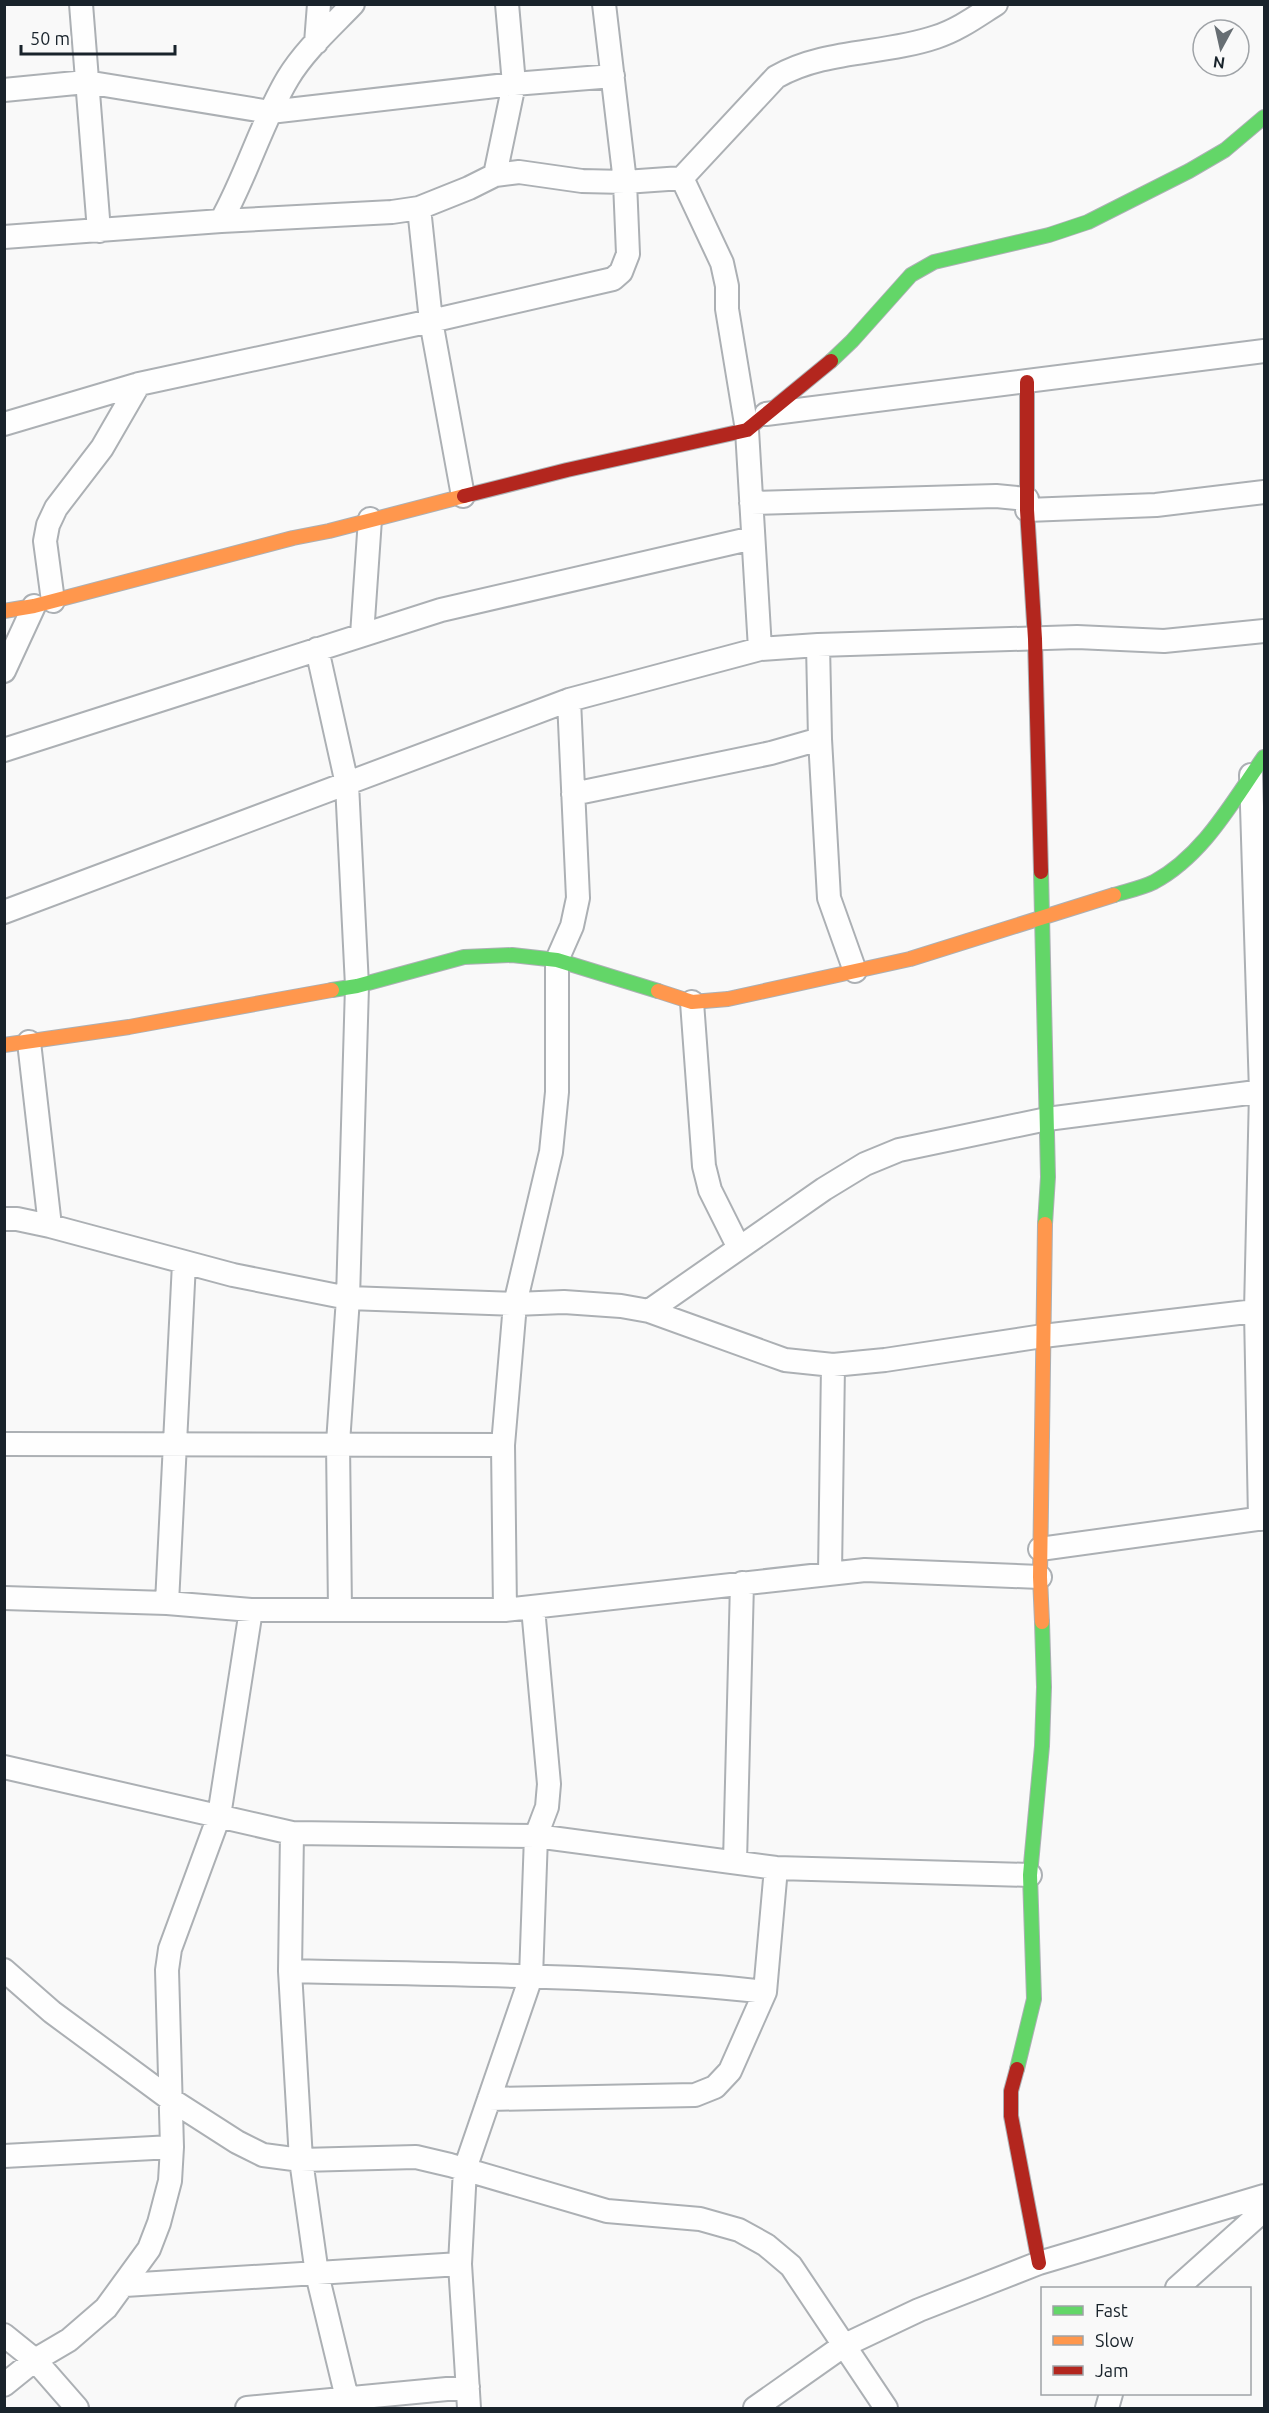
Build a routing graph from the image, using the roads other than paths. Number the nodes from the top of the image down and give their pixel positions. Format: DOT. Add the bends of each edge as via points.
graph roads {
  1 [pos="81,4"];
  2 [pos="319,4"];
  3 [pos="353,4"];
  4 [pos="507,4"];
  5 [pos="604,4"];
  6 [pos="996,4"];
  7 [pos="960,16"];
  8 [pos="316,43"];
  9 [pos="613,76"];
  10 [pos="86,82"];
  11 [pos="514,84"];
  12 [pos="4,90"];
  13 [pos="270,112"];
  14 [pos="1264,117"];
  15 [pos="495,175"];
  16 [pos="682,178"];
  17 [pos="625,182"];
  18 [pos="419,208"];
  19 [pos="222,221"];
  20 [pos="99,231"];
  21 [pos="4,237"];
  22 [pos="430,321"];
  23 [pos="1264,351"];
  24 [pos="1027,382"];
  25 [pos="139,384"];
  26 [pos="766,414"];
  27 [pos="4,424"];
  28 [pos="747,430"];
  29 [pos="1264,492"];
  30 [pos="463,496"];
  31 [pos="751,503"];
  32 [pos="1027,505"];
  33 [pos="370,519"];
  34 [pos="753,538"];
  35 [pos="44,603"];
  36 [pos="4,611"];
  37 [pos="1264,630"];
  38 [pos="362,635"];
  39 [pos="1035,639"];
  40 [pos="818,645"];
  41 [pos="317,649"];
  42 [pos="760,649"];
  43 [pos="4,671"];
  44 [pos="569,700"];
  45 [pos="820,739"];
  46 [pos="4,750"];
  47 [pos="1264,757"];
  48 [pos="1251,775"];
  49 [pos="346,783"];
  50 [pos="573,794"];
  51 [pos="1259,883"];
  52 [pos="4,912"];
  53 [pos="1043,918"];
  54 [pos="557,960"];
  55 [pos="855,971"];
  56 [pos="357,986"];
  57 [pos="692,1002"];
  58 [pos="29,1042"];
  59 [pos="4,1045"];
  60 [pos="1263,1092"];
  61 [pos="1047,1119"];
  62 [pos="4,1219"];
  63 [pos="50,1226"];
  64 [pos="739,1248"];
  65 [pos="184,1263"];
  66 [pos="348,1298"];
  67 [pos="515,1304"];
  68 [pos="1260,1310"];
  69 [pos="649,1311"];
  70 [pos="1043,1336"];
  71 [pos="834,1365"];
  72 [pos="174,1443"];
  73 [pos="338,1443"];
  74 [pos="4,1444"];
  75 [pos="503,1445"];
  76 [pos="1262,1519"];
  77 [pos="1040,1549"];
  78 [pos="830,1573"];
  79 [pos="1040,1577"];
  80 [pos="742,1583"];
  81 [pos="4,1598"];
  82 [pos="167,1602"];
  83 [pos="533,1608"];
  84 [pos="252,1610"];
  85 [pos="340,1610"];
  86 [pos="505,1610"];
  87 [pos="4,1767"];
  88 [pos="219,1816"];
  89 [pos="292,1833"];
  90 [pos="536,1836"];
  91 [pos="735,1862"];
  92 [pos="776,1868"];
  93 [pos="1030,1875"];
  94 [pos="4,1970"];
  95 [pos="290,1971"];
  96 [pos="531,1977"];
  97 [pos="765,1992"];
  98 [pos="170,2098"];
  99 [pos="489,2098"];
  100 [pos="172,2147"];
  101 [pos="4,2156"];
  102 [pos="301,2160"];
  103 [pos="465,2169"];
  104 [pos="1264,2196"];
  105 [pos="1264,2210"];
  106 [pos="1039,2263"];
  107 [pos="460,2264"];
  108 [pos="317,2274"];
  109 [pos="124,2285"];
  110 [pos="1179,2287"];
  111 [pos="4,2335"];
  112 [pos="843,2346"];
  113 [pos="35,2360"];
  114 [pos="4,2385"];
  115 [pos="347,2398"];
  116 [pos="469,2398"];
  117 [pos="76,2409"];
  118 [pos="247,2409"];
  119 [pos="755,2409"];
  120 [pos="886,2409"];
  1 -- 10 [label="street"];
  2 -- 8 [label="street"];
  3 -- 8 [label="street"];
  4 -- 11 [label="street"];
  5 -- 9 [label="street"];
  6 -- 7 [label="street"];
  7 -- 16 [label="street" via="936,38 823,58 776,77"];
  8 -- 13 [label="street" via="289,76"];
  9 -- 11 [label="street"];
  9 -- 17 [label="street"];
  10 -- 12 [label="street"];
  10 -- 13 [label="street"];
  10 -- 20 [label="street"];
  11 -- 13 [label="street"];
  11 -- 15 [label="street"];
  13 -- 19 [label="street"];
  14 -- 26 [label="street" via="1216,155 1088,222 933,262 911,275 852,342"];
  15 -- 17 [label="street" via="519,172 582,181"];
  15 -- 18 [label="street"];
  16 -- 17 [label="street"];
  16 -- 28 [label="street" via="722,263"];
  17 -- 22 [label="street" via="628,254 621,272 613,279"];
  18 -- 19 [label="street"];
  18 -- 22 [label="street"];
  19 -- 20 [label="street"];
  20 -- 21 [label="street"];
  22 -- 25 [label="street"];
  22 -- 30 [label="street"];
  23 -- 24 [label="street"];
  24 -- 26 [label="street"];
  24 -- 32 [label="street"];
  25 -- 27 [label="street"];
  25 -- 35 [label="street" via="102,448 56,508 48,525"];
  26 -- 28 [label="street"];
  28 -- 30 [label="street"];
  28 -- 31 [label="street"];
  29 -- 32 [label="street" via="1156,505"];
  30 -- 33 [label="street"];
  31 -- 32 [label="street" via="996,496"];
  31 -- 34 [label="street"];
  32 -- 39 [label="street"];
  33 -- 35 [label="street"];
  33 -- 38 [label="street"];
  34 -- 38 [label="street" via="441,610"];
  34 -- 42 [label="street"];
  35 -- 36 [label="street"];
  35 -- 43 [label="street"];
  37 -- 39 [label="street" via="1164,641"];
  38 -- 41 [label="street"];
  39 -- 40 [label="street"];
  39 -- 53 [label="street"];
  40 -- 42 [label="street"];
  40 -- 45 [label="street"];
  41 -- 46 [label="street"];
  41 -- 49 [label="street"];
  42 -- 44 [label="street"];
  44 -- 49 [label="street"];
  44 -- 50 [label="street"];
  45 -- 50 [label="street" via="771,753"];
  45 -- 55 [label="street" via="829,898"];
  47 -- 48 [label="street"];
  48 -- 51 [label="street"];
  48 -- 53 [label="street" via="1204,842 1179,866 1152,883"];
  49 -- 52 [label="street"];
  49 -- 56 [label="street"];
  50 -- 54 [label="street" via="578,898 572,926"];
  51 -- 60 [label="street"];
  53 -- 55 [label="street" via="910,959"];
  53 -- 61 [label="street"];
  54 -- 56 [label="street" via="512,955 464,957"];
  54 -- 57 [label="street"];
  54 -- 67 [label="street" via="557,1092 551,1152"];
  55 -- 57 [label="street" via="728,999"];
  56 -- 58 [label="street"];
  56 -- 66 [label="street"];
  57 -- 64 [label="street" via="704,1166 710,1190"];
  58 -- 59 [label="street"];
  58 -- 63 [label="street"];
  60 -- 61 [label="street"];
  60 -- 68 [label="street"];
  61 -- 64 [label="street" via="899,1150 865,1164"];
  61 -- 70 [label="street"];
  62 -- 63 [label="street"];
  63 -- 65 [label="street"];
  64 -- 69 [label="street"];
  65 -- 66 [label="street"];
  65 -- 72 [label="street"];
  66 -- 67 [label="street"];
  66 -- 73 [label="street"];
  67 -- 69 [label="street" via="564,1302"];
  67 -- 75 [label="street"];
  68 -- 70 [label="street"];
  68 -- 76 [label="street"];
  69 -- 71 [label="street" via="785,1360"];
  70 -- 71 [label="street"];
  70 -- 77 [label="street"];
  71 -- 78 [label="street"];
  72 -- 73 [label="street"];
  72 -- 74 [label="street"];
  72 -- 82 [label="street"];
  73 -- 75 [label="street"];
  73 -- 85 [label="street"];
  75 -- 86 [label="street"];
  76 -- 77 [label="street"];
  77 -- 79 [label="street"];
  78 -- 79 [label="street" via="865,1570"];
  78 -- 80 [label="street"];
  79 -- 93 [label="street" via="1043,1725"];
  80 -- 83 [label="street"];
  80 -- 91 [label="street"];
  81 -- 82 [label="street"];
  82 -- 84 [label="street"];
  83 -- 86 [label="street"];
  83 -- 90 [label="street" via="549,1784 547,1807"];
  84 -- 85 [label="street"];
  84 -- 88 [label="street"];
  85 -- 86 [label="street"];
  87 -- 88 [label="street"];
  88 -- 89 [label="street"];
  88 -- 98 [label="street" via="170,1949"];
  89 -- 90 [label="street"];
  89 -- 95 [label="street"];
  90 -- 91 [label="street"];
  90 -- 96 [label="street"];
  91 -- 92 [label="street"];
  92 -- 93 [label="street"];
  92 -- 97 [label="street"];
  93 -- 106 [label="street" via="1034,1999 1011,2091 1011,2116"];
  94 -- 98 [label="street" via="52,2012"];
  95 -- 96 [label="street"];
  95 -- 102 [label="street"];
  96 -- 97 [label="street"];
  96 -- 99 [label="street"];
  97 -- 99 [label="street" via="730,2071 715,2087 695,2095"];
  98 -- 100 [label="street"];
  98 -- 102 [label="street" via="263,2155"];
  99 -- 103 [label="street"];
  100 -- 101 [label="street"];
  100 -- 109 [label="street" via="170,2181 159,2223 149,2249"];
  102 -- 103 [label="street" via="416,2157"];
  102 -- 108 [label="street"];
  103 -- 107 [label="street"];
  103 -- 112 [label="street" via="606,2211 700,2219 739,2230 766,2245 791,2266"];
  104 -- 106 [label="street"];
  105 -- 110 [label="street"];
  106 -- 112 [label="street" via="919,2310"];
  107 -- 108 [label="street"];
  107 -- 116 [label="street"];
  108 -- 109 [label="street"];
  108 -- 115 [label="street"];
  109 -- 113 [label="street" via="88,2325"];
  111 -- 113 [label="street"];
  112 -- 119 [label="street"];
  112 -- 120 [label="street"];
  113 -- 114 [label="street"];
  113 -- 117 [label="street"];
  115 -- 116 [label="street"];
  115 -- 118 [label="street"];
}
